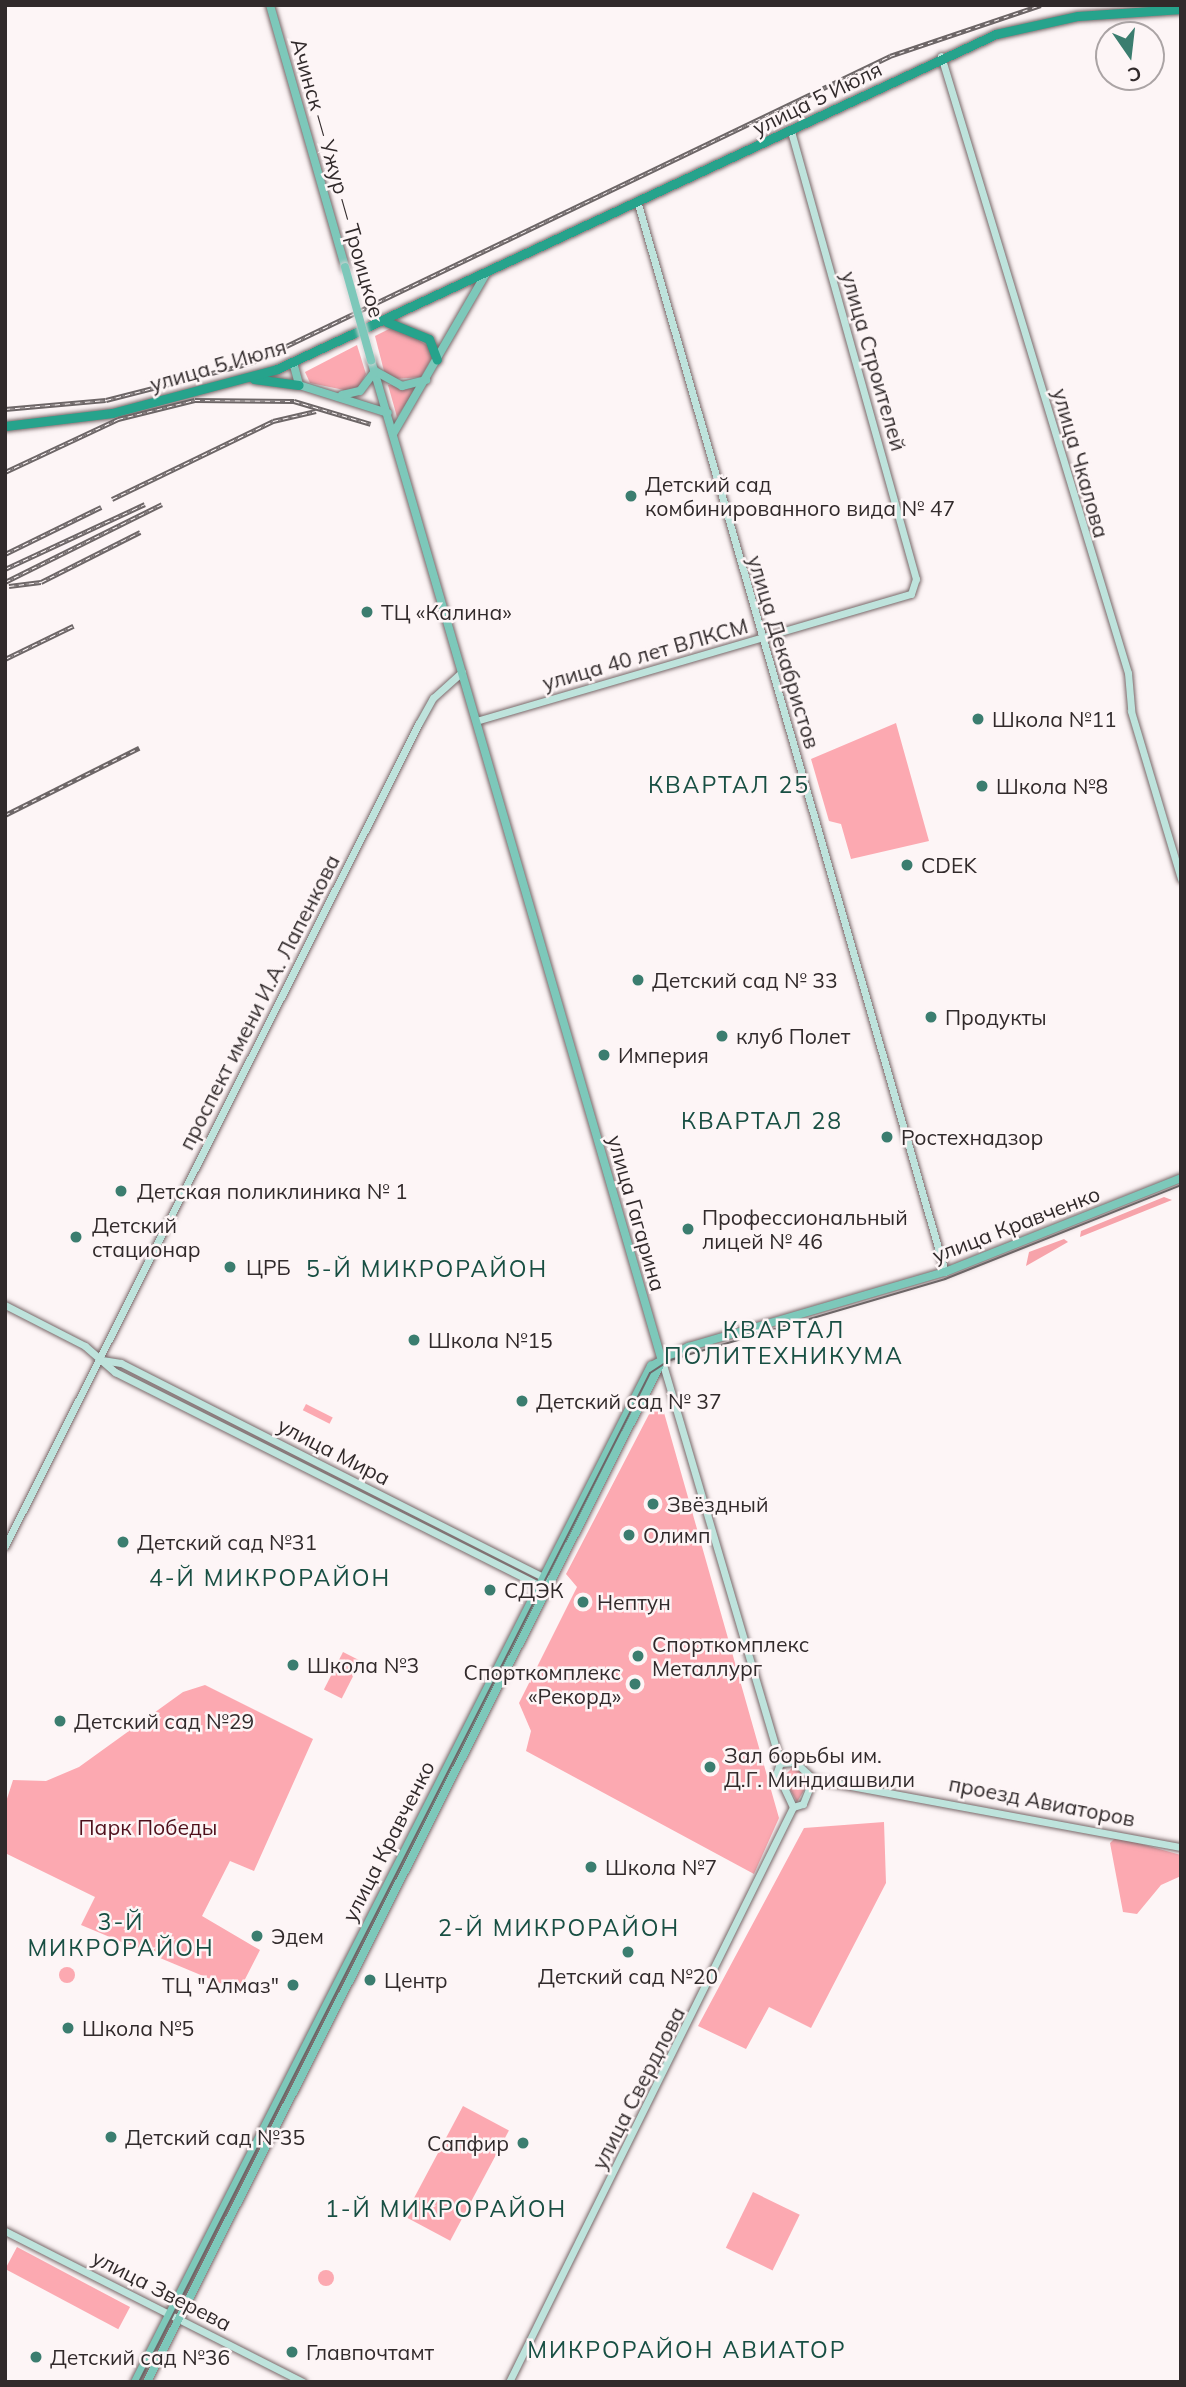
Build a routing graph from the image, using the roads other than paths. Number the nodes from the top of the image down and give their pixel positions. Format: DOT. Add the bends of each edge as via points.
graph roads {
  1 [pos="270,5"];
  2 [pos="1181,9"];
  3 [pos="941,56"];
  4 [pos="791,130"];
  5 [pos="638,204"];
  6 [pos="485,275"];
  7 [pos="468,282"];
  8 [pos="472,292"];
  9 [pos="387,322"];
  10 [pos="437,360"];
  11 [pos="293,362"];
  12 [pos="375,371"];
  13 [pos="242,379"];
  14 [pos="426,380"];
  15 [pos="299,385"];
  16 [pos="335,395"];
  17 [pos="387,413"];
  18 [pos="5,426"];
  19 [pos="393,434"];
  20 [pos="906,599"];
  21 [pos="761,638"];
  22 [pos="462,672"];
  23 [pos="476,721"];
  24 [pos="1181,880"];
  25 [pos="1181,1178"];
  26 [pos="945,1272"];
  27 [pos="5,1305"];
  28 [pos="96,1359"];
  29 [pos="662,1361"];
  30 [pos="5,1546"];
  31 [pos="541,1581"];
  32 [pos="551,1586"];
  33 [pos="780,1763"];
  34 [pos="813,1779"];
  35 [pos="793,1807"];
  36 [pos="1181,1847"];
  37 [pos="5,2231"];
  38 [pos="169,2313"];
  39 [pos="179,2318"];
  40 [pos="135,2382"];
  41 [pos="147,2382"];
  42 [pos="303,2382"];
  43 [pos="509,2382"];
  1 -- 12 [label="main road, Ачинск — Ужур — Троицкое, bridge"];
  2 -- 3 [label="highway, улица 5 Июля" via="1056,19"];
  3 -- 4 [label="highway, улица 5 Июля"];
  3 -- 24 [label="main road, улица Чкалова" via="1128,673 1131,711"];
  4 -- 5 [label="highway, улица 5 Июля"];
  4 -- 20 [label="main road, улица Строителей" via="916,579"];
  5 -- 6 [label="highway, улица 5 Июля"];
  5 -- 21 [label="main road, улица Декабристов"];
  6 -- 7 [label="highway, улица 5 Июля"];
  6 -- 8 [label="main road"];
  7 -- 8 [label="main road"];
  7 -- 9 [label="highway, улица 5 Июля"];
  8 -- 10 [label="main road"];
  9 -- 10 [label="highway" via="429,339"];
  9 -- 11 [label="highway, улица 5 Июля"];
  10 -- 14 [label="main road"];
  11 -- 13 [label="highway, улица 5 Июля"];
  11 -- 15 [label="main road"];
  12 -- 14 [label="main road" via="402,386"];
  12 -- 16 [label="main road" via="360,391"];
  12 -- 17 [label="main road, Ачинск — Ужур — Троицкое"];
  13 -- 15 [label="highway"];
  13 -- 18 [label="highway, улица 5 Июля" via="112,412"];
  14 -- 19 [label="main road"];
  15 -- 16 [label="main road"];
  16 -- 17 [label="main road"];
  17 -- 19 [label="main road, Ачинск — Ужур — Троицкое"];
  19 -- 22 [label="main road, улица Гагарина"];
  20 -- 21 [label="main road, улица 40 лет ВЛКСМ"];
  21 -- 23 [label="main road, улица 40 лет ВЛКСМ"];
  21 -- 26 [label="main road, улица Декабристов"];
  22 -- 23 [label="main road, улица Гагарина"];
  22 -- 28 [label="main road, проспект имени И.А. Лапенкова" via="433,698 419,723"];
  23 -- 29 [label="main road, улица Гагарина"];
  25 -- 26 [label="main road, улица Кравченко"];
  26 -- 29 [label="main road, улица Кравченко" via="688,1347"];
  27 -- 28 [label="main road, улица Мира" via="85,1346"];
  28 -- 30 [label="main road, проспект имени И.А. Лапенкова"];
  28 -- 31 [label="main road, улица Мира" via="121,1363 215,1416"];
  29 -- 31 [label="main road, улица Кравченко" via="645,1374"];
  29 -- 32 [label="main road, улица Кравченко"];
  29 -- 33 [label="main road, улица Гагарина"];
  31 -- 32 [label="main road, улица Мира"];
  31 -- 38 [label="main road, улица Кравченко"];
  32 -- 39 [label="main road, улица Кравченко"];
  33 -- 34 [label="main road, проезд Авиаторов" via="795,1762"];
  33 -- 35 [label="main road, улица Гагарина" via="778,1779"];
  34 -- 35 [label="main road, улица Свердлова" via="803,1804"];
  34 -- 36 [label="main road, проезд Авиаторов"];
  35 -- 43 [label="main road, улица Свердлова"];
  37 -- 38 [label="main road, улица Зверева"];
  38 -- 39 [label="main road, улица Зверева"];
  38 -- 40 [label="main road, улица Кравченко"];
  39 -- 41 [label="main road, улица Кравченко"];
  39 -- 42 [label="main road, улица Зверева"];
}
